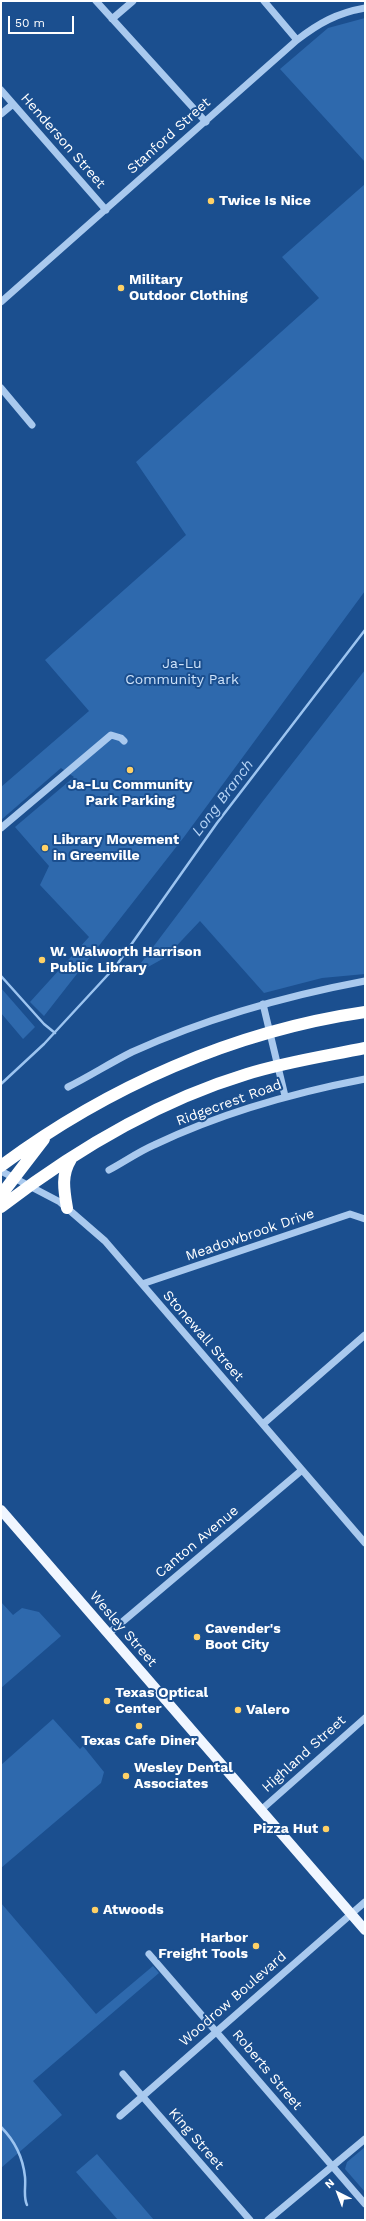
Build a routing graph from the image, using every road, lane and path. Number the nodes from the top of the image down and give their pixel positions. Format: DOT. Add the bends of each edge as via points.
graph roads {
  1 [pos="96,1"];
  2 [pos="133,1"];
  3 [pos="264,1"];
  4 [pos="365,8"];
  5 [pos="112,19"];
  6 [pos="297,40"];
  7 [pos="1,90"];
  8 [pos="13,104"];
  9 [pos="1,114"];
  10 [pos="206,122"];
  11 [pos="106,210"];
  12 [pos="1,302"];
  13 [pos="1,388"];
  14 [pos="32,425"];
  15 [pos="124,741"];
  16 [pos="1,828"];
  17 [pos="365,981"];
  18 [pos="263,1004"];
  19 [pos="365,1012"];
  20 [pos="269,1032"];
  21 [pos="365,1048"];
  22 [pos="277,1066"];
  23 [pos="365,1079"];
  24 [pos="68,1087"];
  25 [pos="285,1096"];
  26 [pos="52,1129"];
  27 [pos="73,1157"];
  28 [pos="1,1166"];
  29 [pos="109,1170"];
  30 [pos="1,1171"];
  31 [pos="14,1178"];
  32 [pos="30,1185"];
  33 [pos="1,1195"];
  34 [pos="1,1207"];
  35 [pos="67,1208"];
  36 [pos="365,1219"];
  37 [pos="142,1284"];
  38 [pos="365,1335"];
  39 [pos="263,1424"];
  40 [pos="302,1470"];
  41 [pos="1,1510"];
  42 [pos="365,1543"];
  43 [pos="108,1634"];
  44 [pos="365,1718"];
  45 [pos="261,1810"];
  46 [pos="365,1902"];
  47 [pos="351,1914"];
  48 [pos="365,1930"];
  49 [pos="149,1954"];
  50 [pos="216,2030"];
  51 [pos="123,2074"];
  52 [pos="142,2096"];
  53 [pos="120,2116"];
  54 [pos="365,2139"];
  55 [pos="332,2167"];
  56 [pos="365,2204"];
  57 [pos="250,2220"];
  58 [pos="268,2220"];
  1 -- 5 [label="street"];
  2 -- 5 [label="street"];
  3 -- 6 [label="street"];
  4 -- 6 [label="street, Stanford Street" via="318,23"];
  5 -- 10 [label="street"];
  6 -- 10 [label="street, Stanford Street"];
  7 -- 8 [label="street, Henderson Street"];
  8 -- 9 [label="street"];
  8 -- 11 [label="street, Henderson Street"];
  10 -- 11 [label="street, Stanford Street"];
  11 -- 12 [label="street, Stanford Street"];
  13 -- 14 [label="street"];
  15 -- 16 [label="street" via="111,735"];
  17 -- 18 [label="street"];
  18 -- 20 [label="street"];
  18 -- 24 [label="street" via="220,1017 134,1052"];
  19 -- 20 [label="highway" via="335,1016"];
  20 -- 22 [label="street"];
  20 -- 26 [label="highway" via="155,1075"];
  21 -- 22 [label="highway"];
  22 -- 25 [label="street"];
  22 -- 27 [label="highway" via="193,1093 140,1118"];
  23 -- 25 [label="street, Ridgecrest Road"];
  25 -- 29 [label="street, Ridgecrest Road" via="153,1145"];
  26 -- 28 [label="highway"];
  26 -- 31 [label="highway"];
  27 -- 32 [label="highway"];
  27 -- 35 [label="highway" via="65,1168"];
  30 -- 31 [label="street, Stonewall Street"];
  31 -- 32 [label="street, Stonewall Street"];
  31 -- 33 [label="highway"];
  32 -- 34 [label="highway"];
  32 -- 35 [label="street, Stonewall Street"];
  35 -- 37 [label="street, Stonewall Street" via="105,1241"];
  36 -- 37 [label="street, Meadowbrook Drive" via="350,1214"];
  37 -- 39 [label="street, Stonewall Street"];
  38 -- 39 [label="street"];
  39 -- 40 [label="street, Stonewall Street"];
  40 -- 42 [label="street, Stonewall Street"];
  40 -- 43 [label="street, Canton Avenue"];
  41 -- 43 [label="main road, Wesley Street"];
  43 -- 45 [label="main road, Wesley Street"];
  44 -- 45 [label="street, Highland Street"];
  45 -- 47 [label="main road, Wesley Street"];
  46 -- 47 [label="street, Woodrow Boulevard"];
  47 -- 48 [label="main road, Wesley Street"];
  47 -- 50 [label="street, Woodrow Boulevard"];
  49 -- 50 [label="street, Roberts Street"];
  50 -- 52 [label="street, Woodrow Boulevard"];
  50 -- 55 [label="street, Roberts Street"];
  51 -- 52 [label="street, King Street"];
  52 -- 53 [label="street, Woodrow Boulevard"];
  52 -- 57 [label="street, King Street"];
  54 -- 55 [label="street"];
  55 -- 56 [label="street, Roberts Street"];
  55 -- 58 [label="street"];
}
